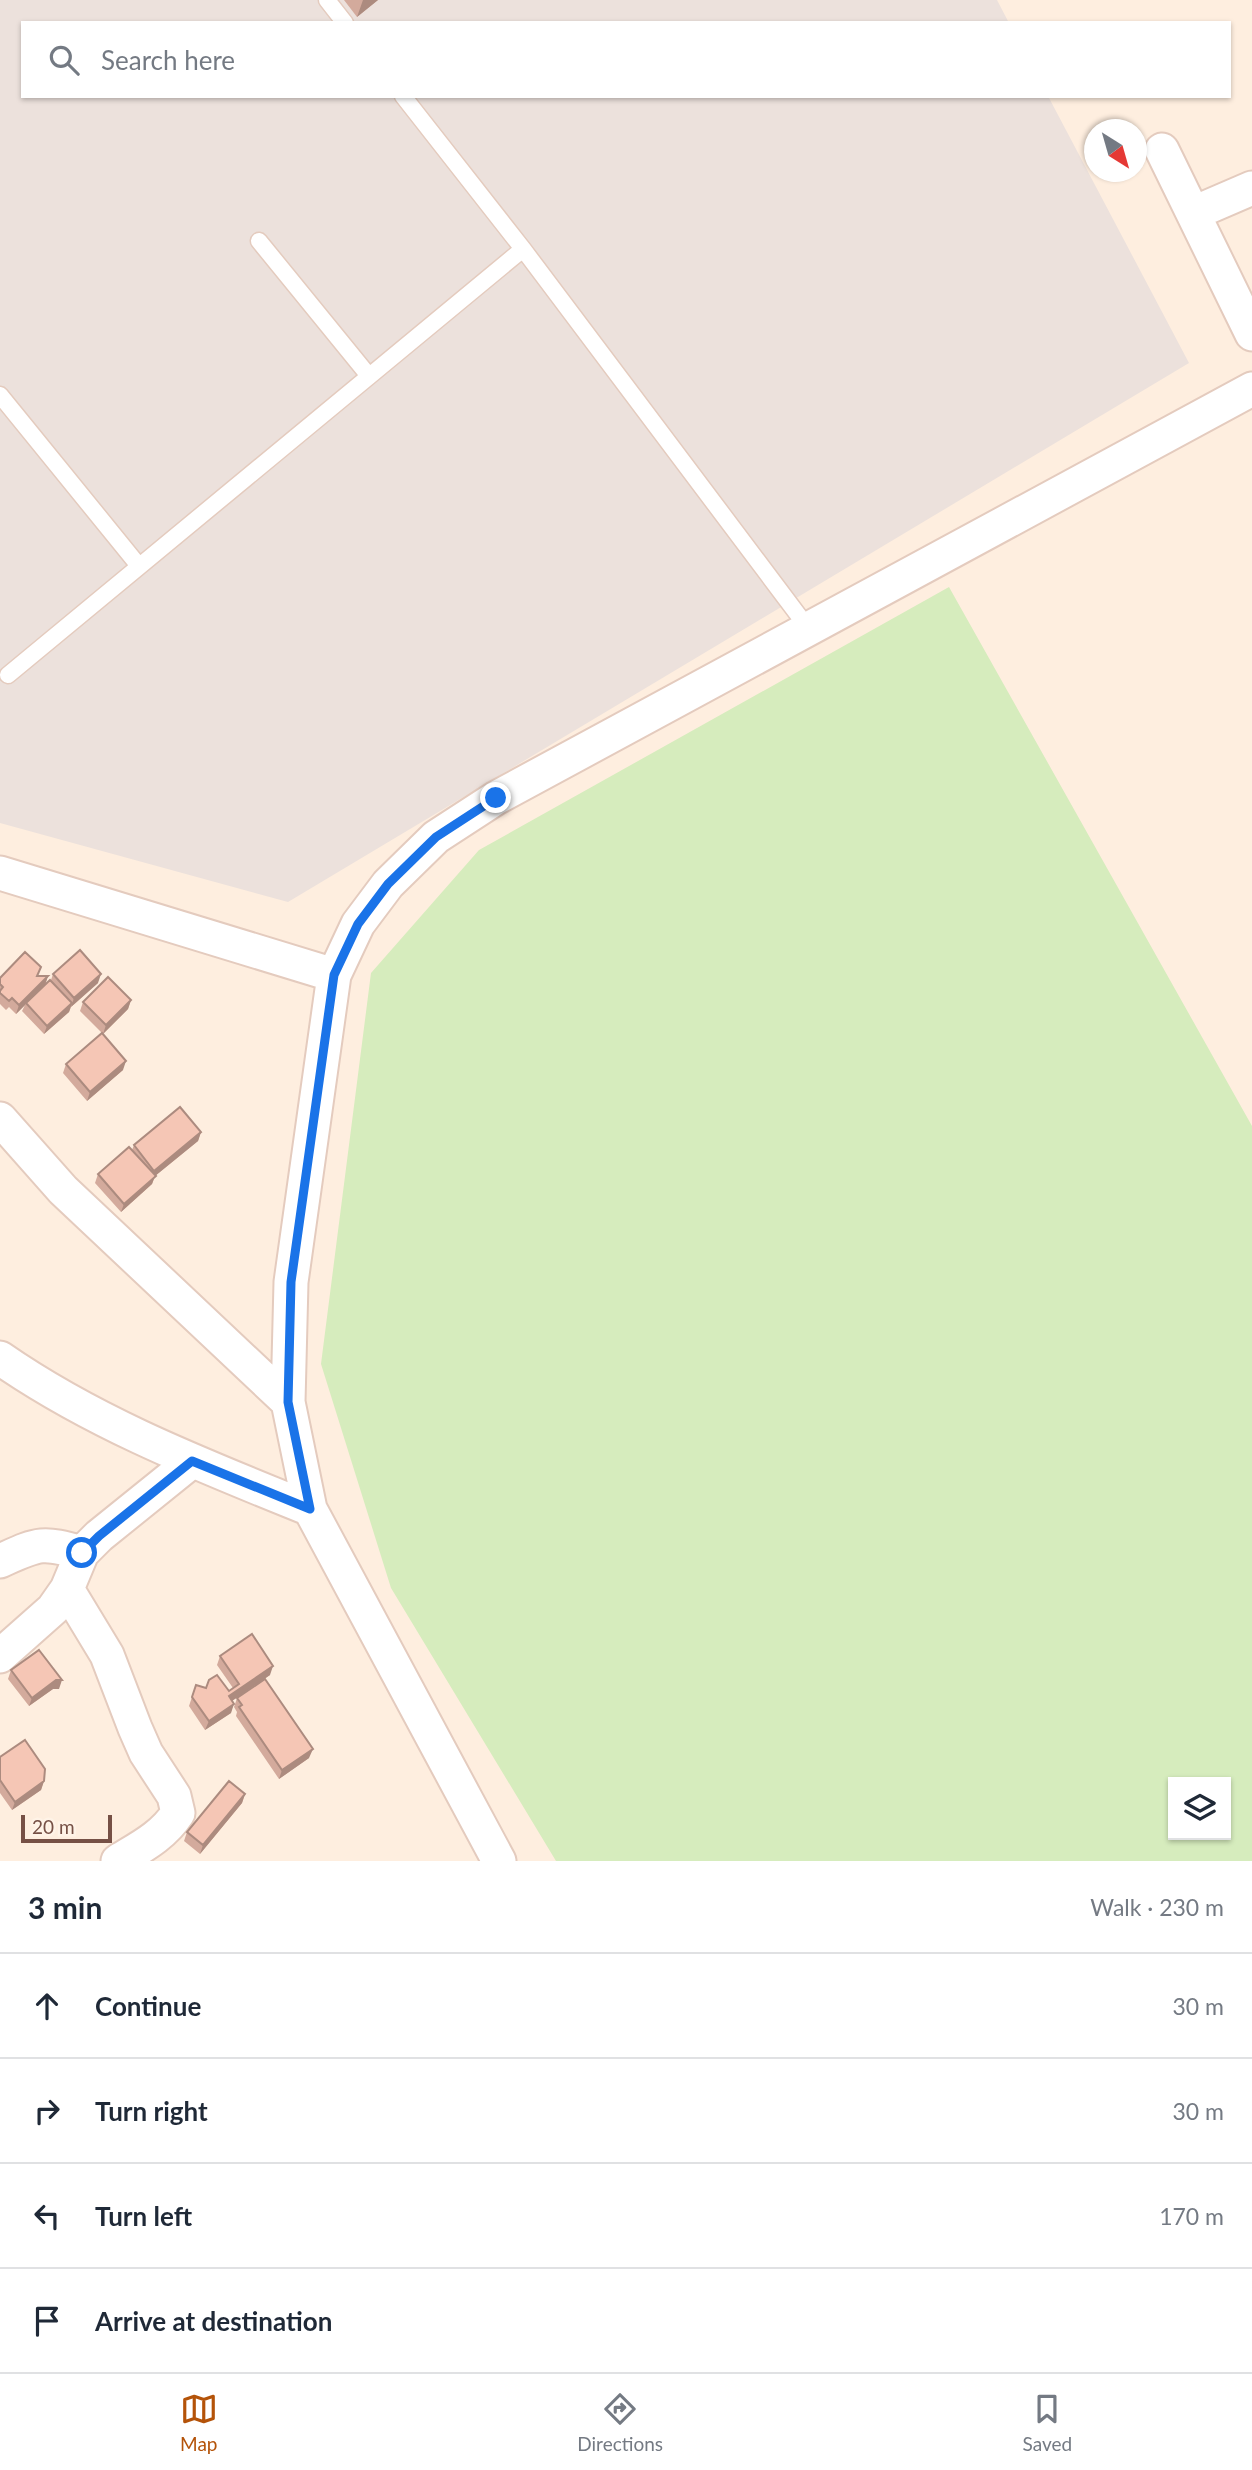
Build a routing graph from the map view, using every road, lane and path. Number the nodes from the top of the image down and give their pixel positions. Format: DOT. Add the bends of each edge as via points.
graph roads {
  1 [pos="327,0"];
  2 [pos="343,21"];
  3 [pos="405,98"];
  4 [pos="1161,150"];
  5 [pos="1252,188"];
  6 [pos="1194,213"];
  7 [pos="259,241"];
  8 [pos="523,249"];
  9 [pos="1252,334"];
  10 [pos="369,376"];
  11 [pos="1252,389"];
  12 [pos="0,395"];
  13 [pos="139,566"];
  14 [pos="808,628"];
  15 [pos="8,674"];
  16 [pos="0,873"];
  17 [pos="334,975"];
  18 [pos="0,1119"];
  19 [pos="0,1358"];
  20 [pos="288,1402"];
  21 [pos="192,1461"];
  22 [pos="310,1509"];
  23 [pos="82,1553"];
  24 [pos="0,1561"];
  25 [pos="67,1589"];
  26 [pos="0,1656"];
  27 [pos="120,1861"];
  28 [pos="499,1861"];
  1 -- 2 [label="lane"];
  3 -- 8 [label="lane"];
  4 -- 6 [label="street"];
  5 -- 6 [label="street"];
  6 -- 9 [label="street"];
  7 -- 10 [label="lane"];
  8 -- 10 [label="lane"];
  8 -- 14 [label="lane"];
  10 -- 13 [label="lane"];
  11 -- 14 [label="street"];
  12 -- 13 [label="lane"];
  13 -- 15 [label="lane"];
  14 -- 17 [label="street" via="496,798 436,837 388,884 358,924"];
  16 -- 17 [label="street"];
  17 -- 20 [label="street" via="291,1282"];
  18 -- 20 [label="street" via="63,1190"];
  19 -- 21 [label="street" via="97,1417"];
  20 -- 22 [label="street"];
  21 -- 22 [label="street"];
  21 -- 23 [label="street"];
  22 -- 28 [label="street"];
  23 -- 24 [label="street" via="37,1545"];
  23 -- 25 [label="street"];
  25 -- 26 [label="street" via="53,1609"];
  25 -- 27 [label="street" via="107,1655 146,1753 174,1796 178,1813 157,1837"];
}
